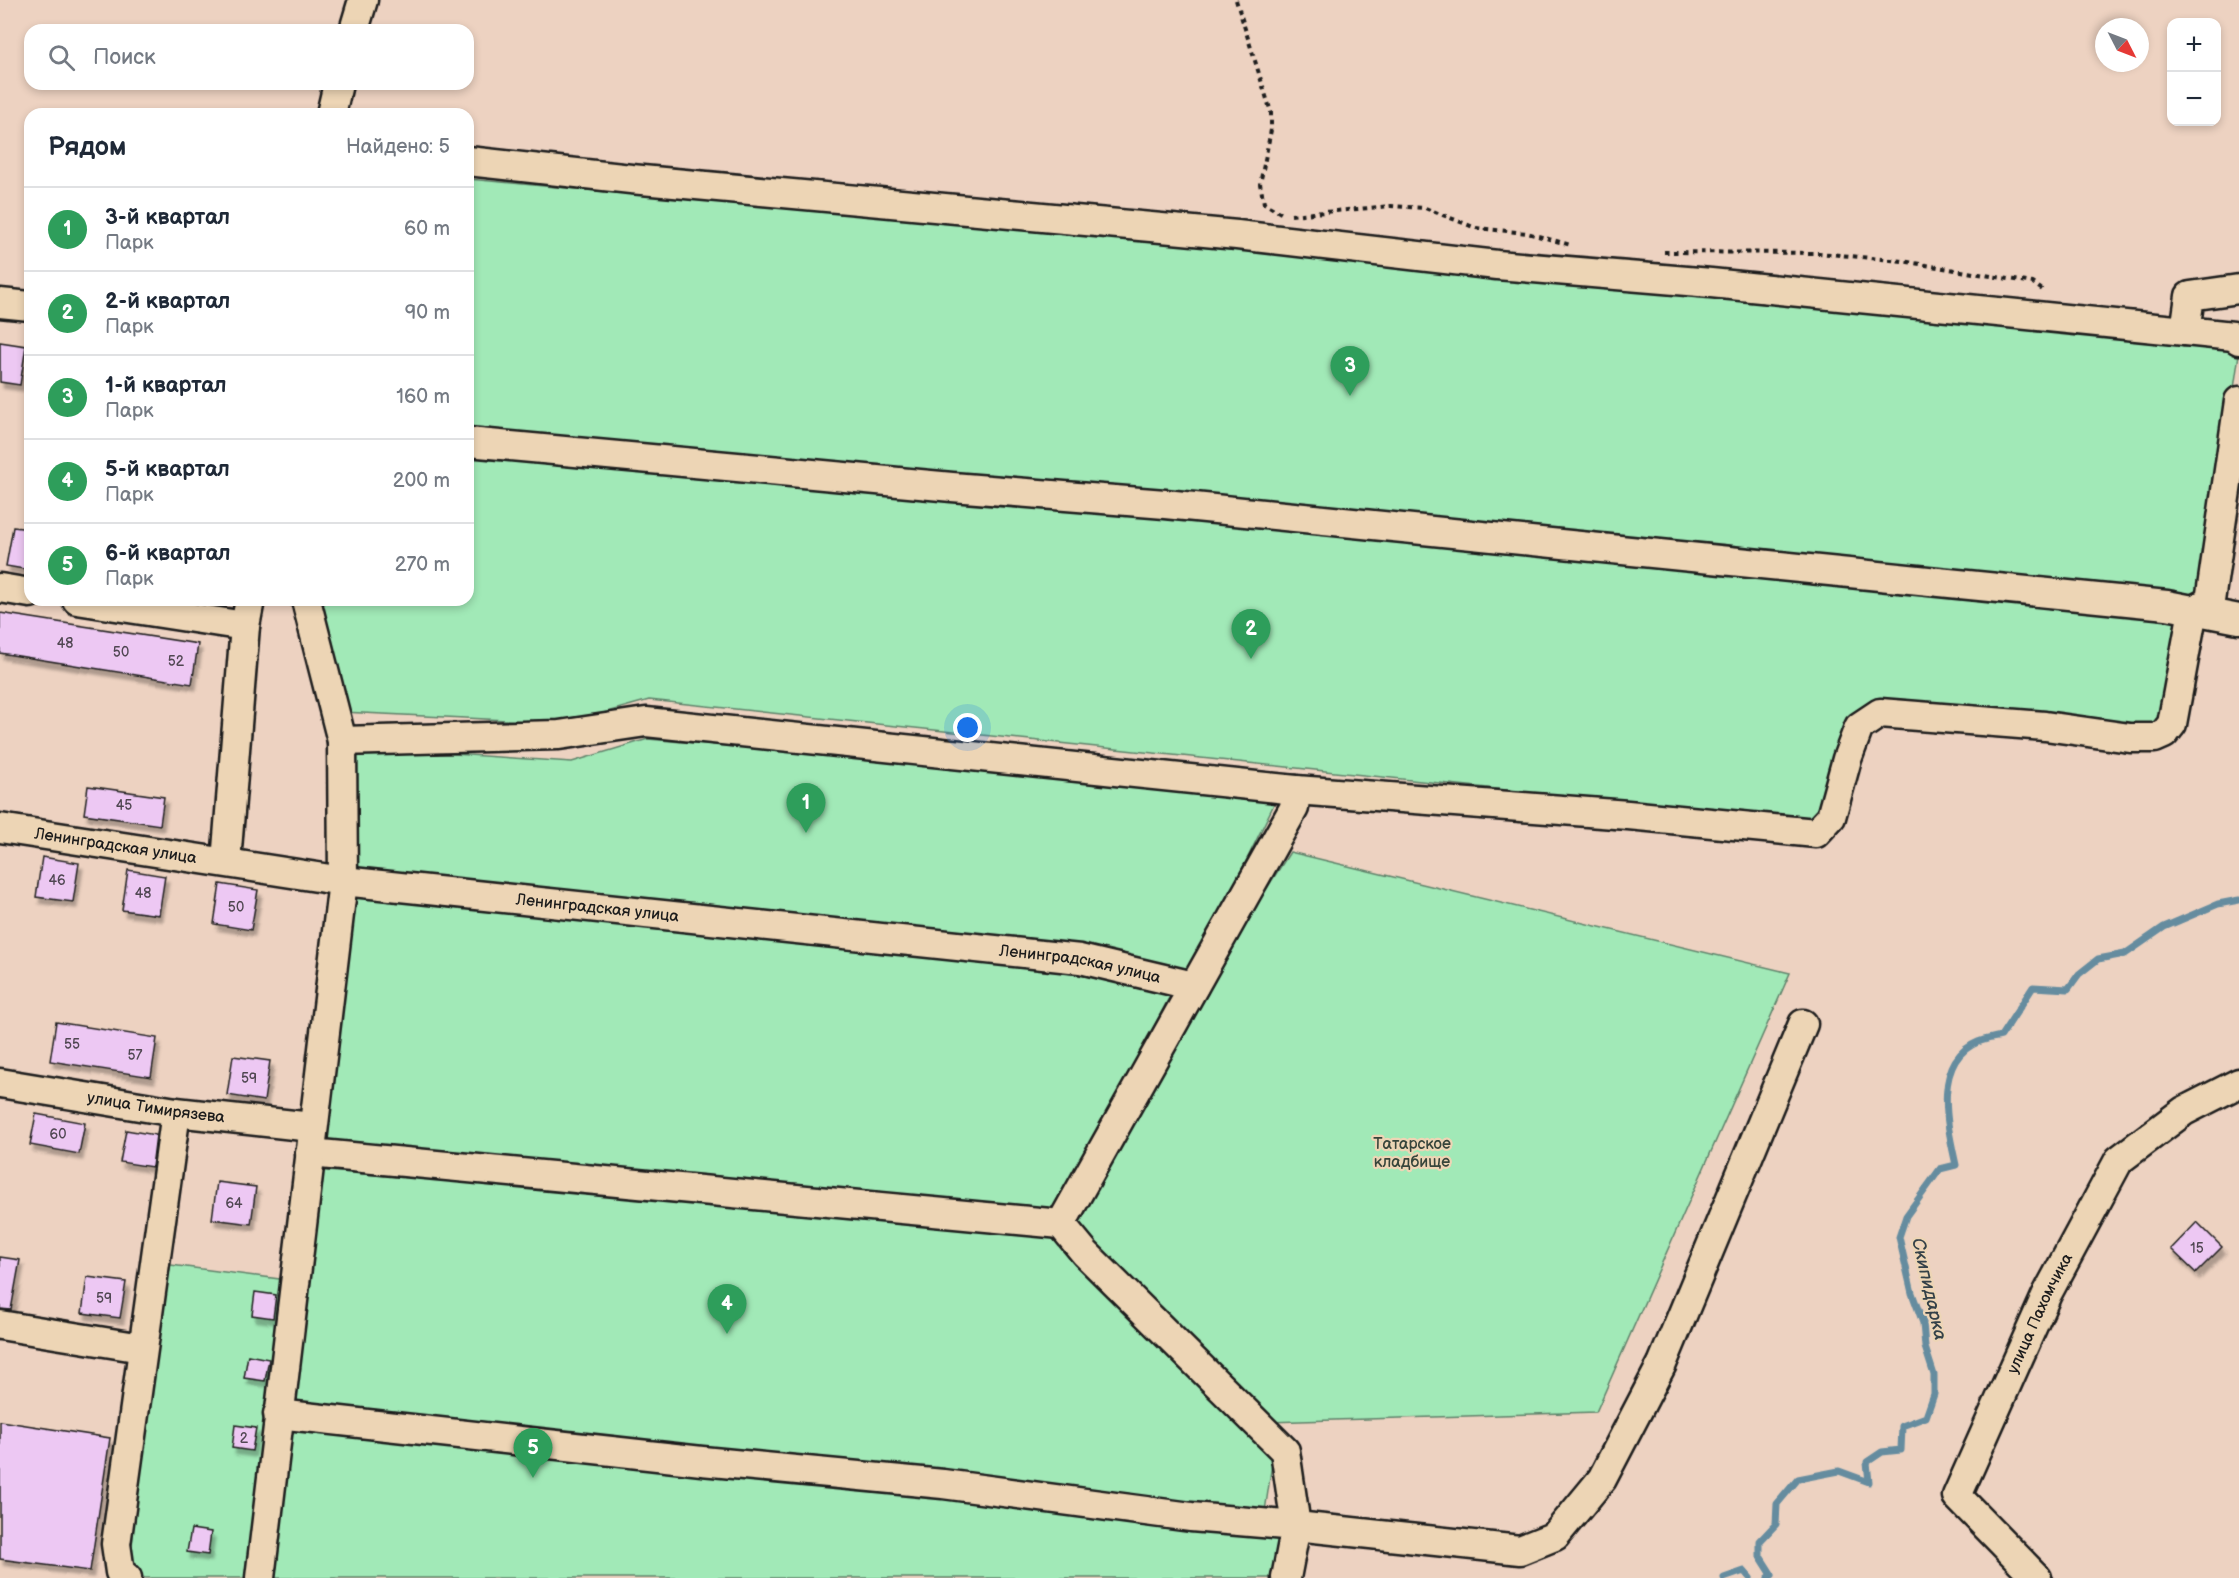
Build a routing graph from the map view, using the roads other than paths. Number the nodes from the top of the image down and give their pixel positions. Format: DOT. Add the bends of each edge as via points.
graph roads {
  1 [pos="363,0"];
  2 [pos="356,24"];
  3 [pos="337,90"];
  4 [pos="332,108"];
  5 [pos="474,162"];
  6 [pos="2239,289"];
  7 [pos="0,303"];
  8 [pos="24,305"];
  9 [pos="2185,331"];
  10 [pos="2239,340"];
  11 [pos="2239,401"];
  12 [pos="474,443"];
  13 [pos="0,588"];
  14 [pos="24,592"];
  15 [pos="156,606"];
  16 [pos="308,606"];
  17 [pos="2193,610"];
  18 [pos="248,613"];
  19 [pos="2239,619"];
  20 [pos="342,741"];
  21 [pos="1296,790"];
  22 [pos="0,828"];
  23 [pos="226,862"];
  24 [pos="343,881"];
  25 [pos="1194,986"];
  26 [pos="1803,1024"];
  27 [pos="0,1083"];
  28 [pos="2239,1083"];
  29 [pos="176,1112"];
  30 [pos="311,1140"];
  31 [pos="1061,1224"];
  32 [pos="0,1325"];
  33 [pos="142,1348"];
  34 [pos="278,1414"];
  35 [pos="1296,1526"];
  36 [pos="127,1578"];
  37 [pos="260,1578"];
  38 [pos="1286,1578"];
  39 [pos="2037,1578"];
  1 -- 2 [label="street"];
  3 -- 4 [label="street"];
  5 -- 9 [label="street"];
  6 -- 9 [label="street" via="2190,296"];
  7 -- 8 [label="street"];
  9 -- 10 [label="street" via="2234,336"];
  11 -- 17 [label="street" via="2210,601"];
  12 -- 17 [label="street" via="1165,504"];
  13 -- 14 [label="street"];
  15 -- 18 [label="street"];
  16 -- 20 [label="street"];
  17 -- 19 [label="street"];
  17 -- 21 [label="street" via="2172,724 2164,734 2130,738 2045,726 1880,713 1859,728 1832,817 1816,833"];
  18 -- 23 [label="street"];
  20 -- 21 [label="street" via="559,735 646,722"];
  20 -- 24 [label="street"];
  21 -- 25 [label="street" via="1294,808"];
  22 -- 23 [label="street, Ленинградская улица"];
  23 -- 24 [label="street, Ленинградская улица"];
  24 -- 25 [label="street, Ленинградская улица" via="1080,959"];
  24 -- 30 [label="street"];
  25 -- 31 [label="street"];
  26 -- 35 [label="street" via="1662,1364 1602,1479 1555,1536 1520,1550"];
  27 -- 29 [label="street, улица Тимирязева"];
  28 -- 39 [label="street, улица Пахомчика" via="2184,1111 2119,1160 2047,1294 1957,1496"];
  29 -- 30 [label="street, улица Тимирязева"];
  29 -- 33 [label="street"];
  30 -- 31 [label="street, улица Тимирязева"];
  30 -- 34 [label="street"];
  31 -- 35 [label="street" via="1085,1253 1285,1451"];
  32 -- 33 [label="street"];
  33 -- 36 [label="street" via="116,1544 120,1572"];
  34 -- 35 [label="street" via="944,1484 1191,1517"];
  34 -- 37 [label="street"];
  35 -- 38 [label="street"];
}
